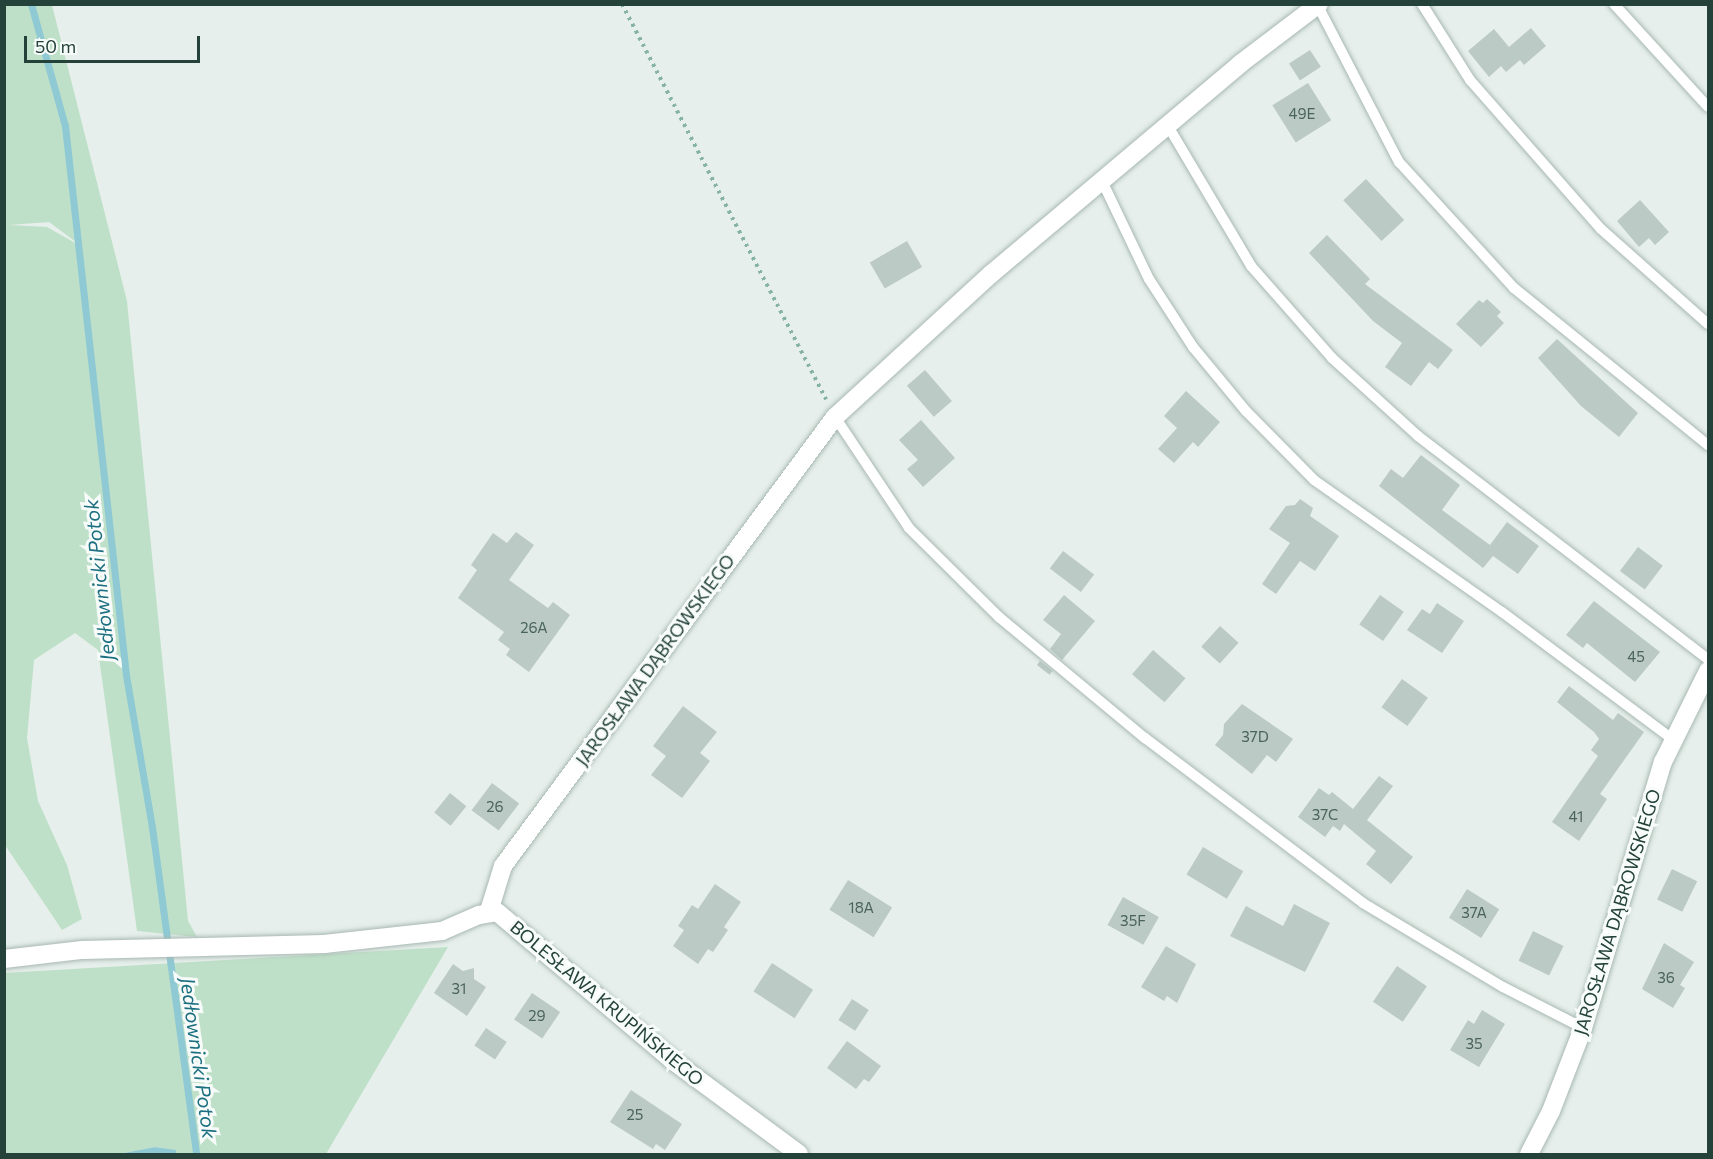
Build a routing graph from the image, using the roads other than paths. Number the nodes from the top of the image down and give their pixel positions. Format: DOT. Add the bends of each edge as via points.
graph roads {
  1 [pos="1422,4"];
  2 [pos="1614,4"];
  3 [pos="1319,5"];
  4 [pos="1708,107"];
  5 [pos="1168,126"];
  6 [pos="1102,181"];
  7 [pos="1708,324"];
  8 [pos="835,417"];
  9 [pos="1708,445"];
  10 [pos="1708,659"];
  11 [pos="1708,671"];
  12 [pos="1674,740"];
  13 [pos="489,911"];
  14 [pos="4,959"];
  15 [pos="1583,1028"];
  16 [pos="799,1155"];
  17 [pos="1529,1155"];
  1 -- 7 [label="lane" via="1470,80 1601,229"];
  2 -- 4 [label="lane"];
  3 -- 5 [label="street, JAROSŁAWA DĄBROWSKIEGO"];
  3 -- 9 [label="lane" via="1400,162 1514,288"];
  5 -- 6 [label="street, JAROSŁAWA DĄBROWSKIEGO"];
  5 -- 10 [label="lane" via="1251,266 1332,358 1418,436"];
  6 -- 8 [label="street, JAROSŁAWA DĄBROWSKIEGO" via="991,274"];
  6 -- 12 [label="lane" via="1149,279 1193,347 1246,411 1314,480 1502,612"];
  8 -- 13 [label="street, JAROSŁAWA DĄBROWSKIEGO" via="503,866"];
  8 -- 15 [label="lane" via="909,528 999,617 1145,738 1363,903 1503,987"];
  11 -- 12 [label="street, JAROSŁAWA DĄBROWSKIEGO"];
  12 -- 15 [label="street, JAROSŁAWA DĄBROWSKIEGO"];
  13 -- 14 [label="street, BOLESŁAWA KRUPIŃSKIEGO" via="442,931 324,944 82,950"];
  13 -- 16 [label="street, BOLESŁAWA KRUPIŃSKIEGO" via="511,922 672,1060"];
  15 -- 17 [label="street, JAROSŁAWA DĄBROWSKIEGO" via="1551,1111"];
}
